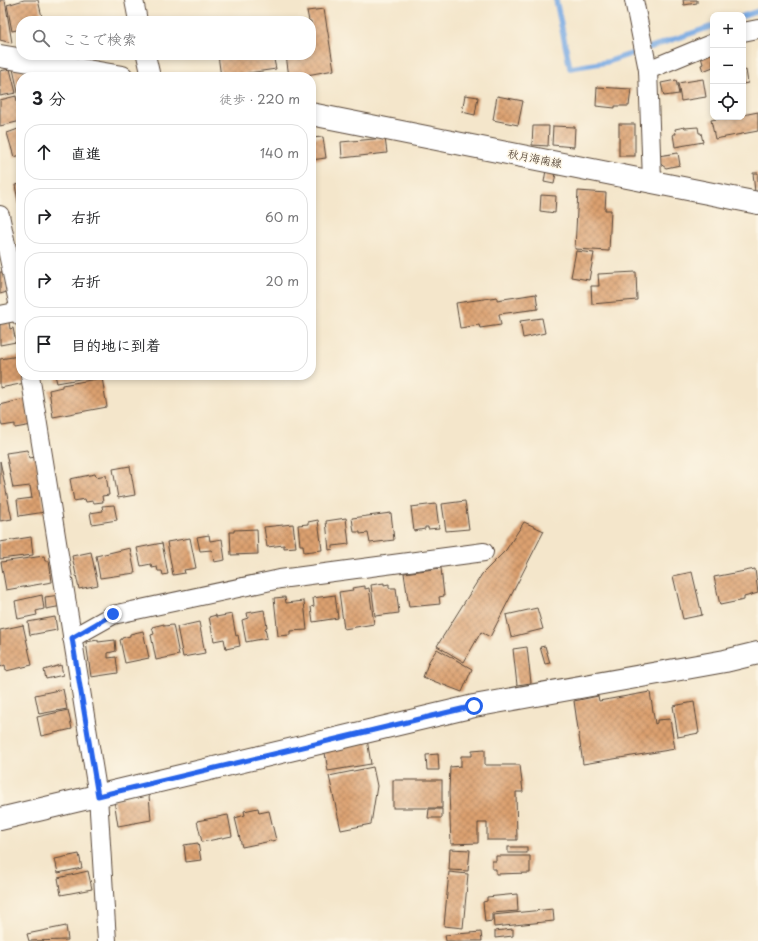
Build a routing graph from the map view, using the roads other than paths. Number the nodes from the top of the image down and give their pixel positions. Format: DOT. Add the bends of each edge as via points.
graph roads {
  1 [pos="134,0"];
  2 [pos="634,0"];
  3 [pos="137,16"];
  4 [pos="758,29"];
  5 [pos="746,31"];
  6 [pos="710,44"];
  7 [pos="0,56"];
  8 [pos="16,59"];
  9 [pos="23,60"];
  10 [pos="147,60"];
  11 [pos="648,70"];
  12 [pos="93,72"];
  13 [pos="150,72"];
  14 [pos="316,115"];
  15 [pos="652,181"];
  16 [pos="758,203"];
  17 [pos="0,215"];
  18 [pos="16,294"];
  19 [pos="16,314"];
  20 [pos="0,315"];
  21 [pos="31,380"];
  22 [pos="484,552"];
  23 [pos="72,638"];
  24 [pos="758,653"];
  25 [pos="98,796"];
  26 [pos="0,819"];
  27 [pos="107,941"];
  1 -- 3 [label="street"];
  2 -- 11 [label="street"];
  4 -- 5 [label="street"];
  6 -- 11 [label="street"];
  7 -- 8 [label="street"];
  9 -- 12 [label="street"];
  10 -- 13 [label="street"];
  11 -- 15 [label="street"];
  14 -- 15 [label="street, 秋月海南線"];
  15 -- 16 [label="street, 秋月海南線"];
  17 -- 18 [label="street"];
  19 -- 20 [label="street"];
  21 -- 23 [label="street"];
  22 -- 23 [label="street" via="280,579 113,614"];
  23 -- 25 [label="street"];
  24 -- 25 [label="street" via="474,706"];
  25 -- 26 [label="street"];
  25 -- 27 [label="street"];
}
